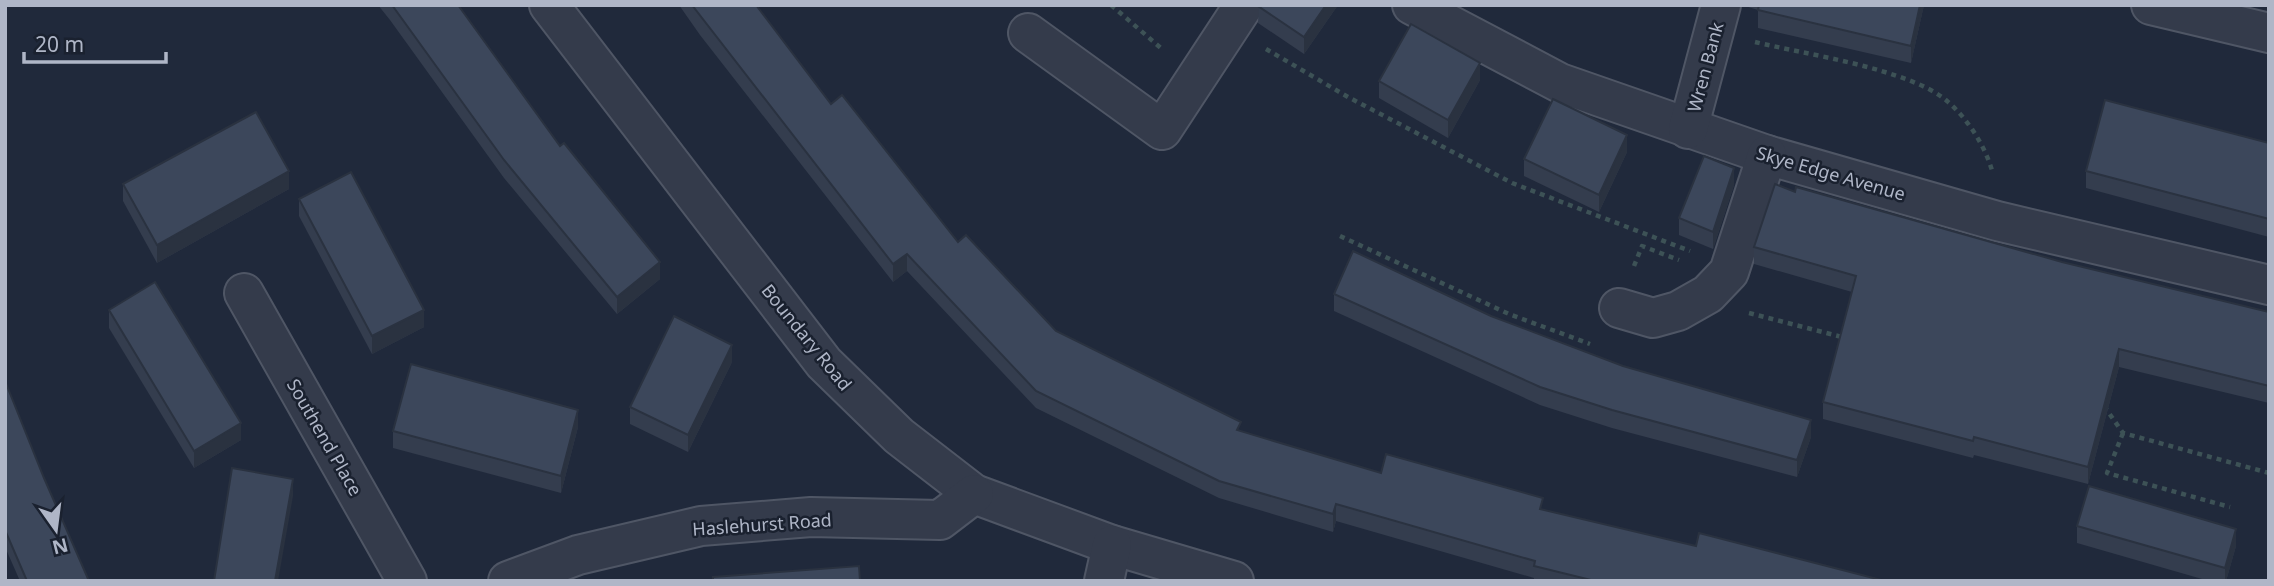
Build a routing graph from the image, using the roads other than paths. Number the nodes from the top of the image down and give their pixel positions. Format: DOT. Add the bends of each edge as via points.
graph roads {
  1 [pos="549,5"];
  2 [pos="1244,5"];
  3 [pos="1412,5"];
  4 [pos="2151,5"];
  5 [pos="1717,19"];
  6 [pos="1028,33"];
  7 [pos="2269,33"];
  8 [pos="1688,129"];
  9 [pos="1767,155"];
  10 [pos="2269,285"];
  11 [pos="244,293"];
  12 [pos="1619,308"];
  13 [pos="974,494"];
  14 [pos="1108,563"];
  15 [pos="407,581"];
  16 [pos="508,581"];
  17 [pos="1234,581"];
  1 -- 13 [label="street, Boundary Road" via="824,363 899,436"];
  2 -- 6 [label="street" via="1161,130"];
  3 -- 8 [label="street, Skye Edge Avenue" via="1560,83"];
  4 -- 7 [label="street"];
  5 -- 8 [label="street, Wren Bank"];
  8 -- 9 [label="street, Skye Edge Avenue"];
  9 -- 10 [label="street, Skye Edge Avenue" via="1997,221"];
  9 -- 12 [label="street" via="1729,272 1694,282 1678,311 1653,318"];
  11 -- 15 [label="street, Southend Place"];
  13 -- 14 [label="street, Boundary Road"];
  13 -- 16 [label="street, Haslehurst Road" via="940,520 811,517 701,526 578,555"];
  14 -- 17 [label="street, Boundary Road"];
}
